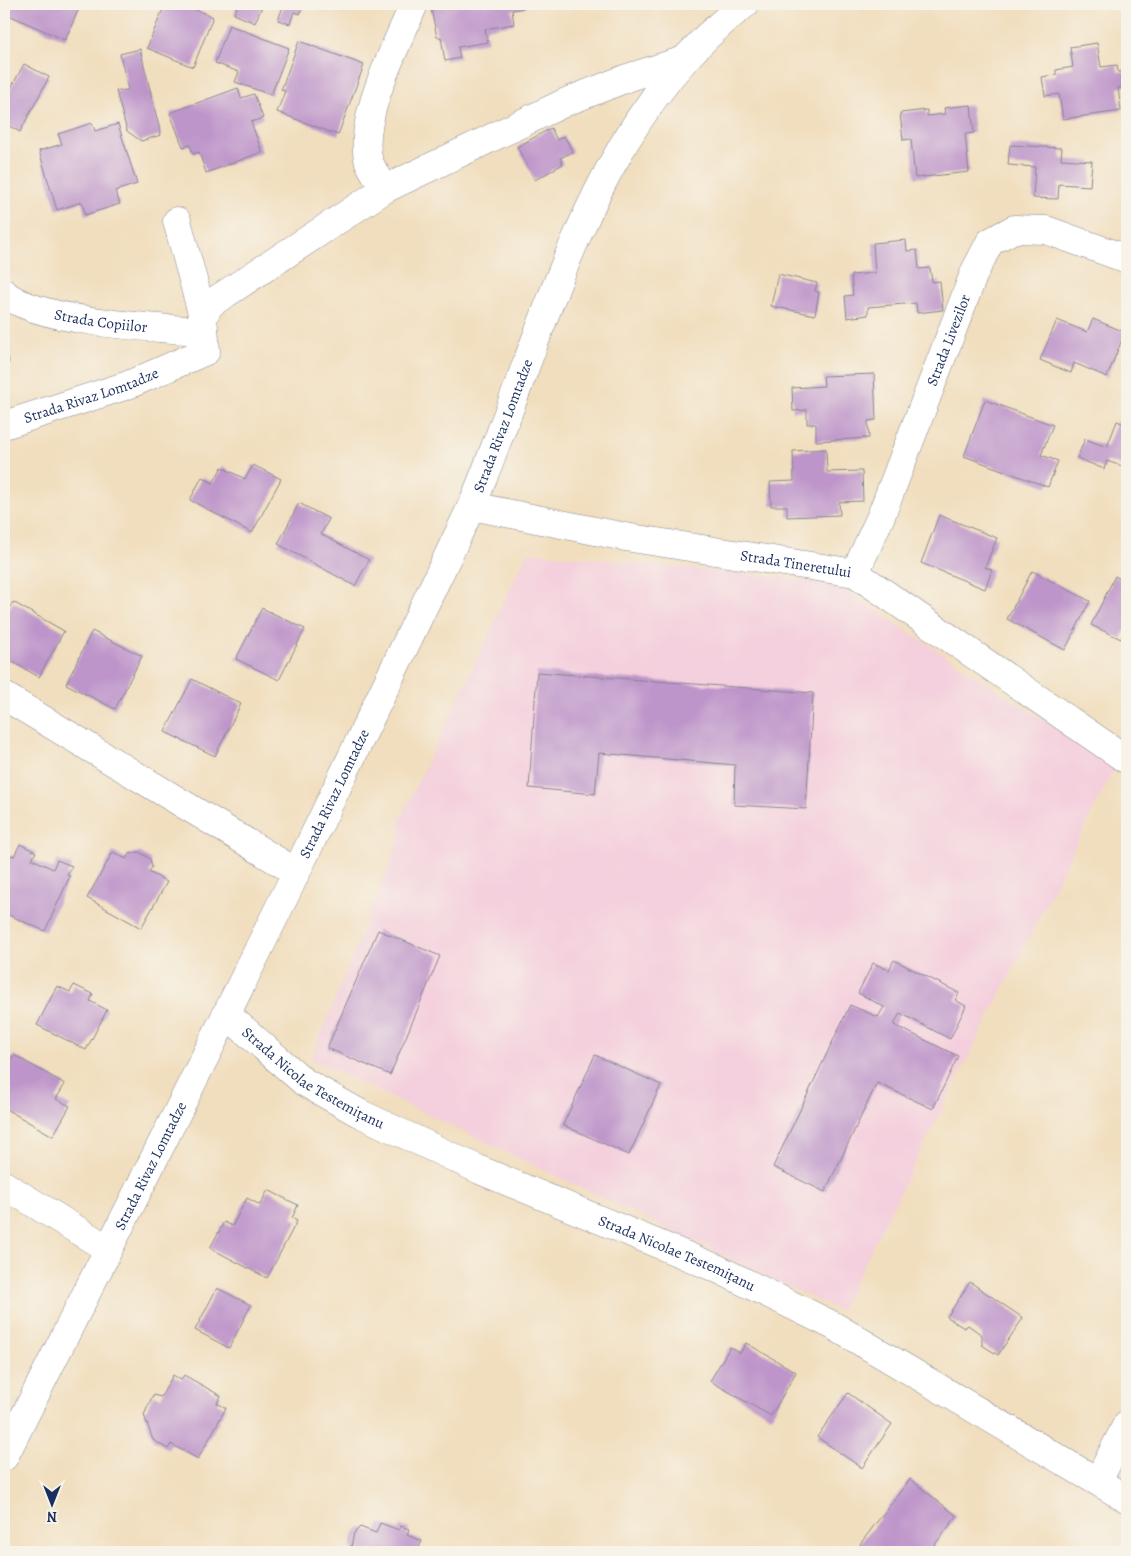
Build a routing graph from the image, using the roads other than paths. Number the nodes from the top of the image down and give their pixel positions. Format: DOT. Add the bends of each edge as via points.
graph roads {
  1 [pos="414,4"];
  2 [pos="745,4"];
  3 [pos="684,60"];
  4 [pos="385,189"];
  5 [pos="177,220"];
  6 [pos="1127,260"];
  7 [pos="4,293"];
  8 [pos="204,333"];
  9 [pos="4,426"];
  10 [pos="472,506"];
  11 [pos="855,573"];
  12 [pos="4,696"];
  13 [pos="1127,760"];
  14 [pos="296,872"];
  15 [pos="226,1014"];
  16 [pos="4,1185"];
  17 [pos="108,1249"];
  18 [pos="1127,1424"];
  19 [pos="7,1446"];
  20 [pos="1098,1481"];
  21 [pos="1127,1499"];
  1 -- 4 [label="street" via="375,98 366,135 370,162"];
  2 -- 3 [label="street, Strada Rivaz Lomtadze"];
  3 -- 4 [label="street" via="566,102"];
  3 -- 10 [label="street, Strada Rivaz Lomtadze" via="628,134 572,246"];
  4 -- 8 [label="street" via="210,304"];
  5 -- 8 [label="street"];
  6 -- 11 [label="street, Strada Livezilor" via="1046,230 1014,229 990,242 975,271 881,516"];
  7 -- 8 [label="street, Strada Copiilor" via="13,301 50,312 116,324"];
  8 -- 9 [label="street, Strada Rivaz Lomtadze" via="128,385"];
  10 -- 11 [label="street, Strada Tineretului" via="625,537"];
  10 -- 14 [label="street, Strada Rivaz Lomtadze"];
  11 -- 13 [label="street, Strada Tineretului"];
  12 -- 14 [label="street, Strada Rivaz Lomtadze"];
  14 -- 15 [label="street, Strada Rivaz Lomtadze"];
  15 -- 17 [label="street, Strada Rivaz Lomtadze"];
  15 -- 20 [label="street, Strada Nicolae Testemițanu" via="304,1082 359,1113 480,1170 718,1270 834,1326"];
  16 -- 17 [label="street"];
  17 -- 19 [label="street, Strada Rivaz Lomtadze"];
  18 -- 20 [label="street"];
  20 -- 21 [label="street, Strada Nicolae Testemițanu"];
}
